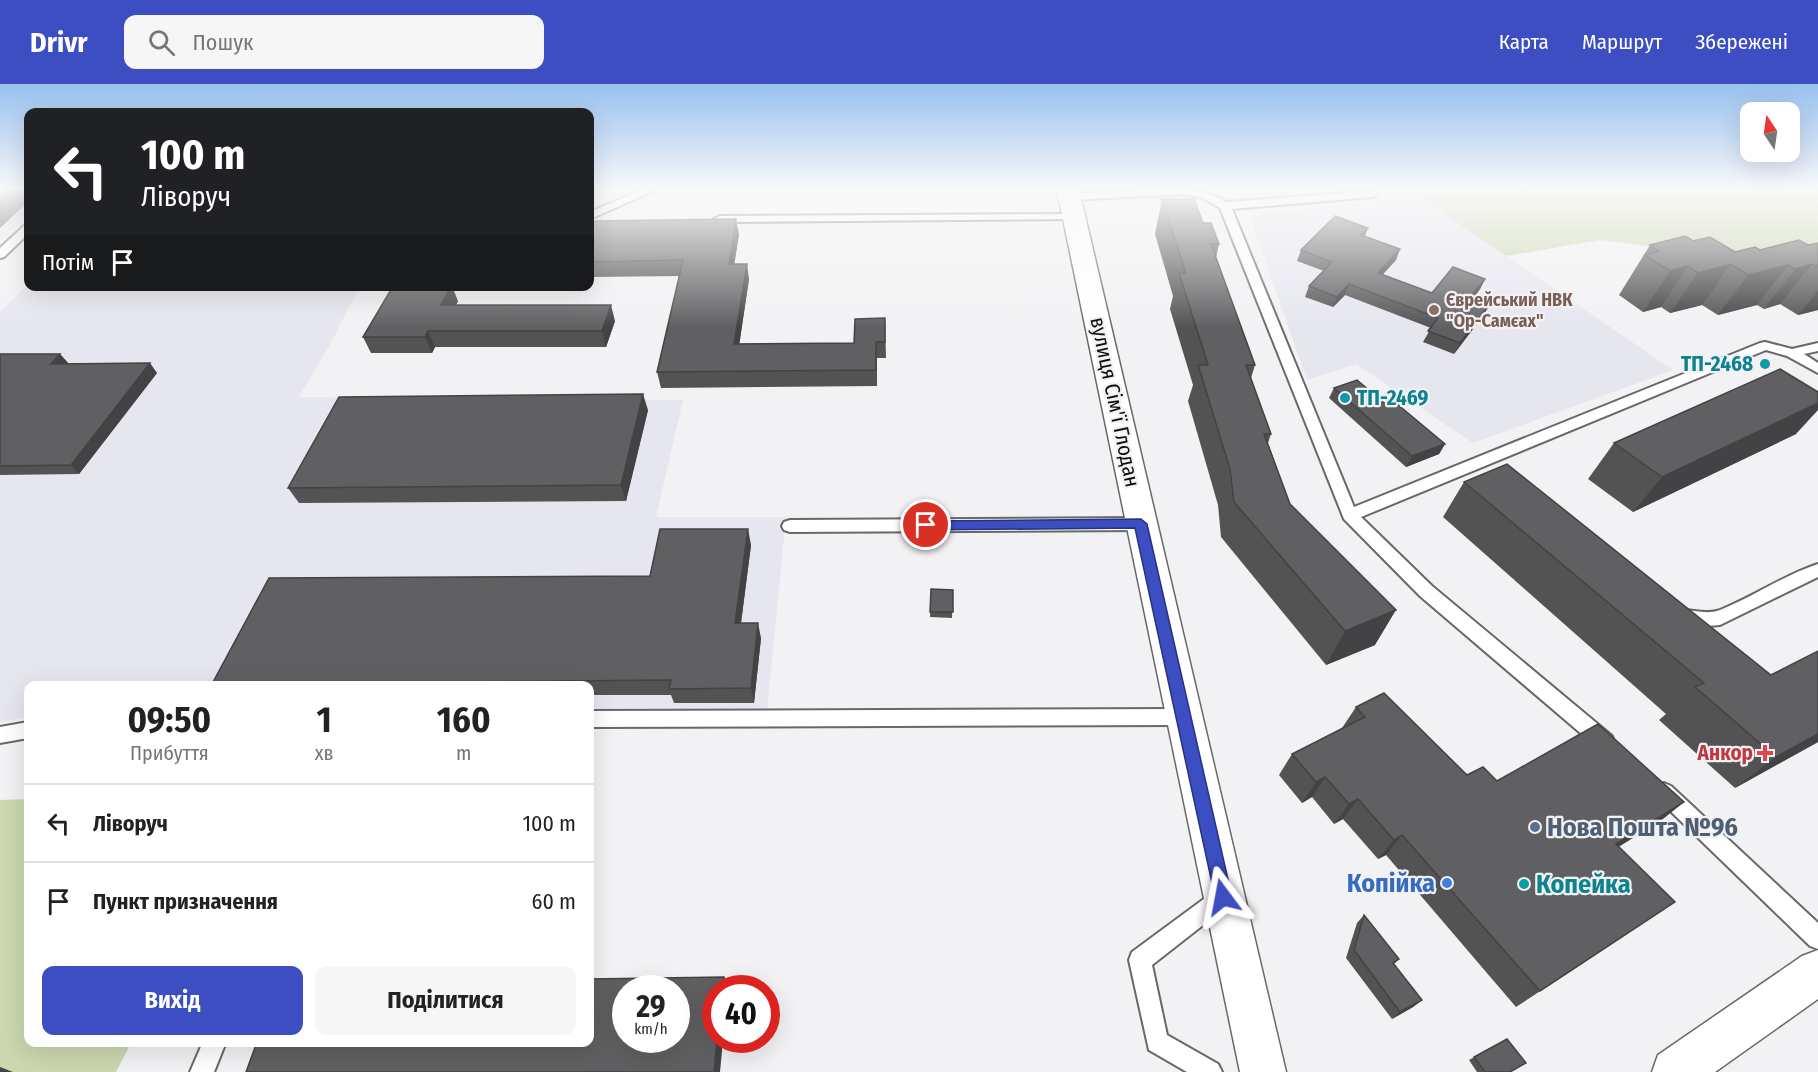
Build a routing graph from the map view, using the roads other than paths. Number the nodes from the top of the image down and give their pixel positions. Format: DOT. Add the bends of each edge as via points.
graph roads {
  1 [pos="19,236"];
  2 [pos="1079,236"];
  3 [pos="1237,236"];
  4 [pos="0,254"];
  5 [pos="1818,346"];
  6 [pos="1792,353"];
  7 [pos="1818,369"];
  8 [pos="1350,515"];
  9 [pos="1141,524"];
  10 [pos="790,526"];
  11 [pos="1818,570"];
  12 [pos="1668,610"];
  13 [pos="1183,717"];
  14 [pos="594,720"];
  15 [pos="24,730"];
  16 [pos="0,735"];
  17 [pos="1620,754"];
  18 [pos="1647,777"];
  19 [pos="1223,897"];
  20 [pos="1818,938"];
  21 [pos="1818,972"];
  22 [pos="213,1047"];
  23 [pos="202,1072"];
  24 [pos="1210,1072"];
  25 [pos="1263,1072"];
  26 [pos="1675,1072"];
  1 -- 4 [label="lane"];
  2 -- 9 [label="street, вулиця Сім'ї Глодан"];
  3 -- 8 [label="lane"];
  5 -- 6 [label="lane"];
  6 -- 7 [label="lane"];
  6 -- 8 [label="lane" via="1765,346 1699,370"];
  8 -- 17 [label="lane" via="1426,591"];
  9 -- 10 [label="lane"];
  9 -- 13 [label="street, вулиця Сім'ї Глодан"];
  11 -- 12 [label="lane" via="1720,618 1696,620"];
  13 -- 14 [label="lane"];
  13 -- 19 [label="street, вулиця Сім'ї Глодан"];
  15 -- 16 [label="lane"];
  18 -- 20 [label="lane"];
  19 -- 24 [label="lane" via="1140,960 1157,1042"];
  19 -- 25 [label="street, вулиця Сім'ї Глодан"];
  21 -- 26 [label="street"];
  22 -- 23 [label="lane"];
}
